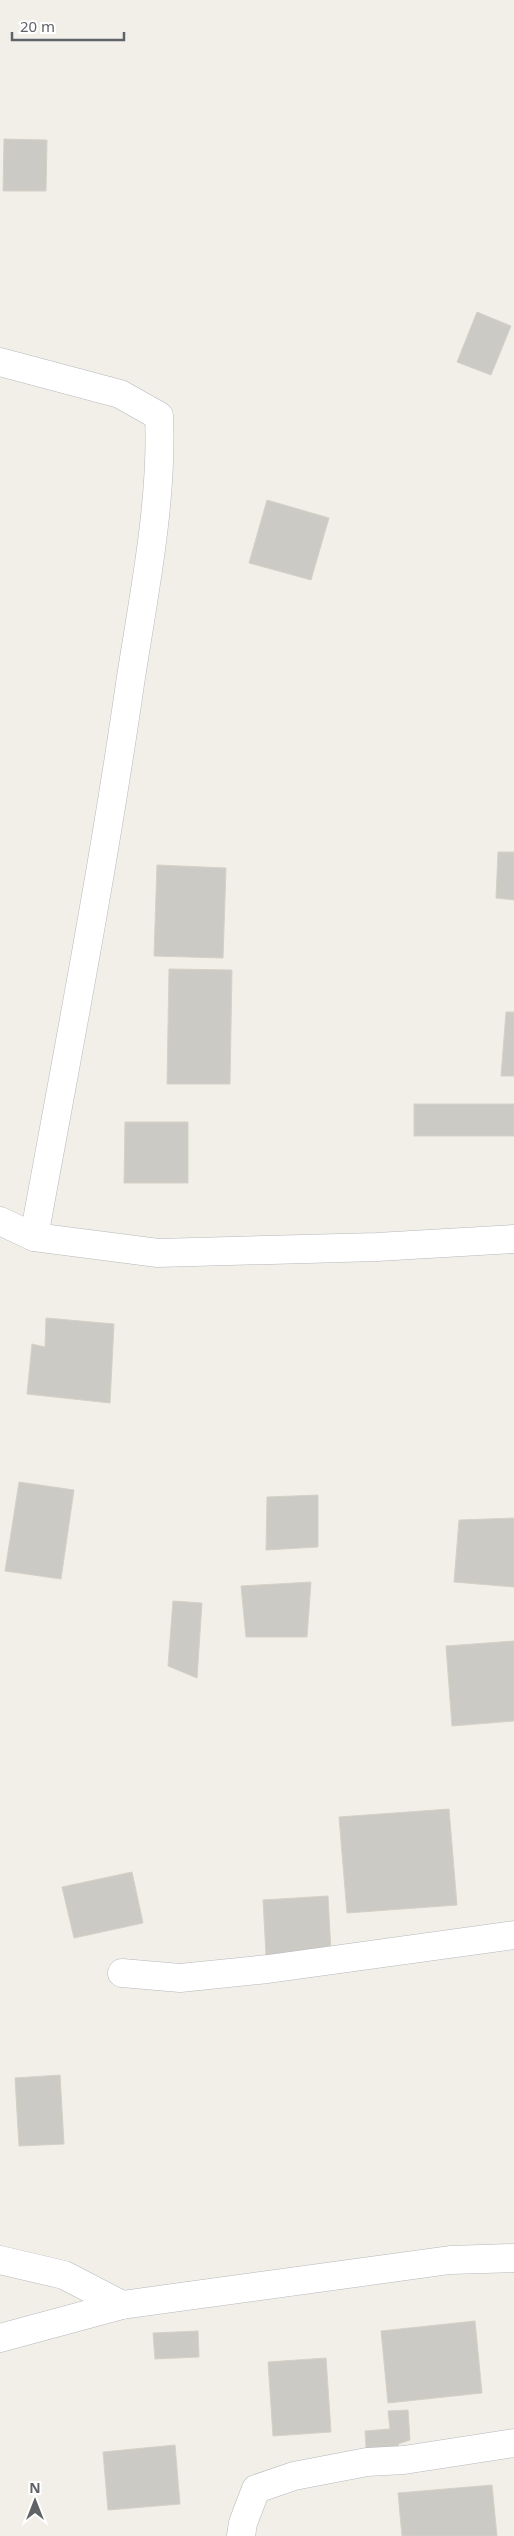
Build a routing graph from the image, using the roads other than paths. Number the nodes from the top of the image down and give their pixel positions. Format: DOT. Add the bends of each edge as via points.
graph roads {
  1 [pos="0,362"];
  2 [pos="0,1221"];
  3 [pos="34,1237"];
  4 [pos="514,1239"];
  5 [pos="514,1935"];
  6 [pos="122,1973"];
  7 [pos="514,2258"];
  8 [pos="0,2260"];
  9 [pos="122,2305"];
  10 [pos="0,2338"];
  11 [pos="514,2443"];
  12 [pos="241,2536"];
  1 -- 3 [label="street" via="120,394 159,416 161,451 114,800"];
  2 -- 3 [label="street"];
  3 -- 4 [label="street" via="158,1253 367,1248"];
  5 -- 6 [label="street" via="180,1978"];
  7 -- 9 [label="street" via="450,2260"];
  8 -- 9 [label="street" via="64,2275"];
  9 -- 10 [label="street"];
  11 -- 12 [label="street" via="404,2460 368,2462 294,2476 256,2490"];
}
